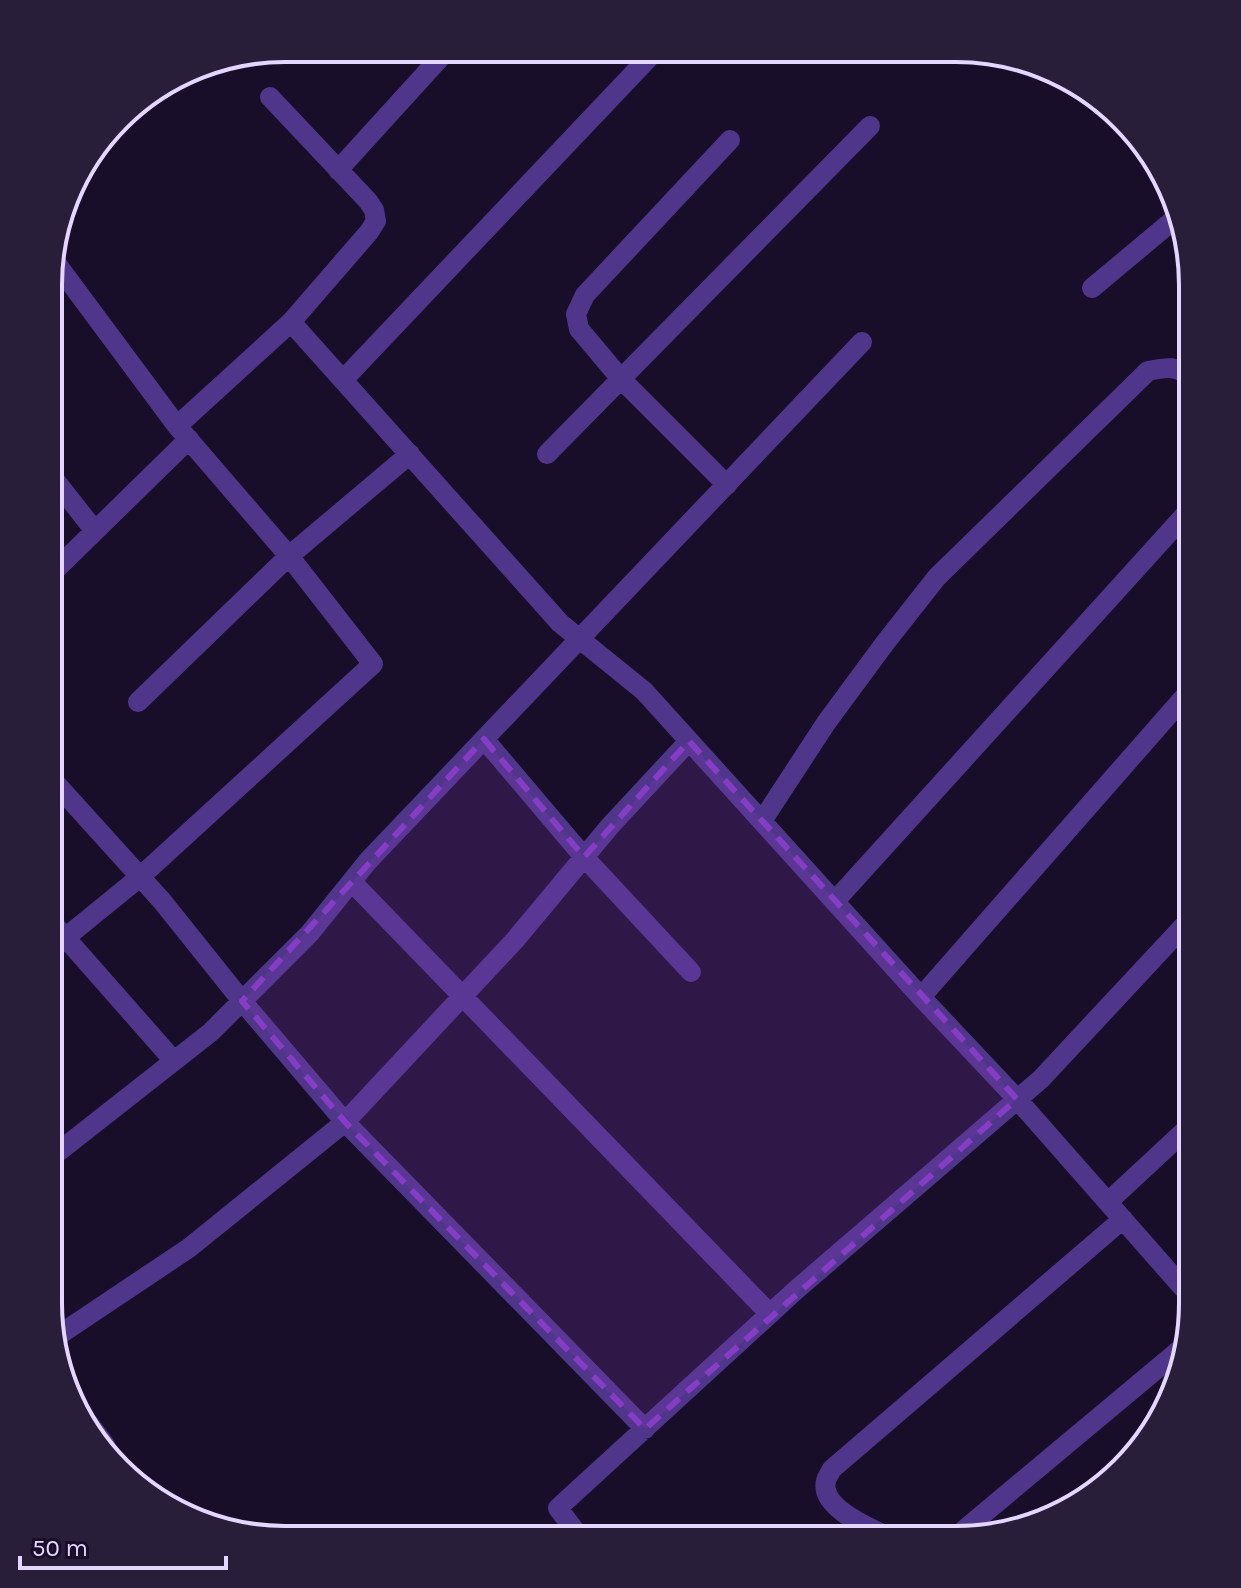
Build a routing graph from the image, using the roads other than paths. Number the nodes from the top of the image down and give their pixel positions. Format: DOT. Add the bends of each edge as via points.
graph roads {
  1 [pos="436,62"];
  2 [pos="645,62"];
  3 [pos="270,97"];
  4 [pos="870,126"];
  5 [pos="730,140"];
  6 [pos="338,170"];
  7 [pos="1169,223"];
  8 [pos="63,272"];
  9 [pos="1092,288"];
  10 [pos="291,322"];
  11 [pos="862,342"];
  12 [pos="1179,371"];
  13 [pos="621,379"];
  14 [pos="343,380"];
  15 [pos="183,432"];
  16 [pos="410,454"];
  17 [pos="547,454"];
  18 [pos="727,485"];
  19 [pos="62,489"];
  20 [pos="1179,521"];
  21 [pos="95,531"];
  22 [pos="289,556"];
  23 [pos="62,563"];
  24 [pos="580,638"];
  25 [pos="138,702"];
  26 [pos="1179,703"];
  27 [pos="484,739"];
  28 [pos="689,741"];
  29 [pos="62,790"];
  30 [pos="762,821"];
  31 [pos="584,857"];
  32 [pos="140,877"];
  33 [pos="352,882"];
  34 [pos="835,901"];
  35 [pos="1179,931"];
  36 [pos="62,933"];
  37 [pos="66,937"];
  38 [pos="62,940"];
  39 [pos="691,972"];
  40 [pos="463,996"];
  41 [pos="921,997"];
  42 [pos="242,1001"];
  43 [pos="174,1061"];
  44 [pos="1017,1099"];
  45 [pos="345,1122"];
  46 [pos="1179,1136"];
  47 [pos="62,1149"];
  48 [pos="1108,1202"];
  49 [pos="1123,1219"];
  50 [pos="1179,1283"];
  51 [pos="770,1314"];
  52 [pos="64,1332"];
  53 [pos="1172,1356"];
  54 [pos="645,1429"];
  55 [pos="571,1526"];
  56 [pos="868,1526"];
  57 [pos="969,1526"];
  1 -- 6 [label="street"];
  2 -- 14 [label="street"];
  3 -- 6 [label="street"];
  4 -- 13 [label="street"];
  5 -- 13 [label="street" via="585,295 576,314 579,329"];
  6 -- 10 [label="street" via="368,201 376,221"];
  7 -- 9 [label="street"];
  8 -- 15 [label="street"];
  10 -- 14 [label="street"];
  10 -- 15 [label="street"];
  11 -- 18 [label="street"];
  12 -- 30 [label="street" via="1169,366 1148,371 937,577 826,723"];
  13 -- 17 [label="street"];
  13 -- 18 [label="street"];
  14 -- 16 [label="street"];
  15 -- 21 [label="street"];
  15 -- 22 [label="street"];
  16 -- 22 [label="street"];
  16 -- 24 [label="street" via="560,623"];
  18 -- 24 [label="street"];
  19 -- 21 [label="street"];
  20 -- 34 [label="street"];
  21 -- 23 [label="street"];
  22 -- 25 [label="street"];
  22 -- 32 [label="street" via="373,664"];
  24 -- 27 [label="street"];
  24 -- 28 [label="street" via="644,691"];
  26 -- 41 [label="street"];
  27 -- 31 [label="street"];
  27 -- 33 [label="street"];
  28 -- 30 [label="street"];
  28 -- 31 [label="street"];
  29 -- 32 [label="street"];
  30 -- 34 [label="street"];
  31 -- 39 [label="street"];
  31 -- 40 [label="street"];
  32 -- 37 [label="street"];
  32 -- 42 [label="street"];
  33 -- 40 [label="street"];
  33 -- 42 [label="street"];
  34 -- 41 [label="street"];
  35 -- 44 [label="street"];
  36 -- 37 [label="street"];
  37 -- 38 [label="street"];
  37 -- 43 [label="street"];
  40 -- 45 [label="street"];
  40 -- 51 [label="street"];
  41 -- 44 [label="street"];
  42 -- 43 [label="street"];
  42 -- 45 [label="street"];
  43 -- 47 [label="street"];
  44 -- 48 [label="street"];
  44 -- 51 [label="street"];
  45 -- 52 [label="street" via="189,1248"];
  45 -- 54 [label="street"];
  46 -- 48 [label="street"];
  48 -- 49 [label="street"];
  49 -- 50 [label="street"];
  49 -- 56 [label="street" via="832,1469 826,1481 833,1505"];
  51 -- 54 [label="street"];
  53 -- 57 [label="street"];
  54 -- 55 [label="street" via="558,1508"];
}
